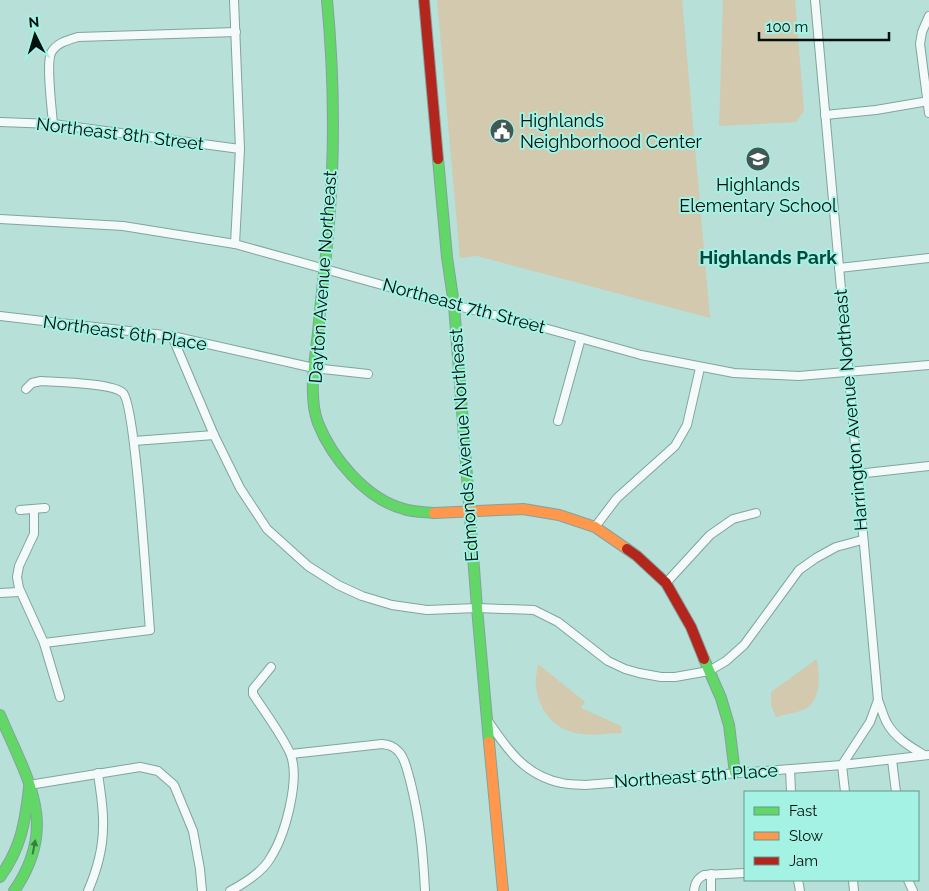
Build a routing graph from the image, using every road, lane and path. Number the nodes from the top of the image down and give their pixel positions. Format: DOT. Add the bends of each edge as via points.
graph roads {
  1 [pos="234,0"];
  2 [pos="328,0"];
  3 [pos="424,0"];
  4 [pos="815,0"];
  5 [pos="929,16"];
  6 [pos="236,32"];
  7 [pos="928,101"];
  8 [pos="929,113"];
  9 [pos="825,115"];
  10 [pos="0,122"];
  11 [pos="52,124"];
  12 [pos="240,149"];
  13 [pos="0,219"];
  14 [pos="235,244"];
  15 [pos="929,258"];
  16 [pos="325,268"];
  17 [pos="839,268"];
  18 [pos="454,305"];
  19 [pos="0,316"];
  20 [pos="172,336"];
  21 [pos="581,338"];
  22 [pos="929,365"];
  23 [pos="314,368"];
  24 [pos="700,368"];
  25 [pos="848,372"];
  26 [pos="368,374"];
  27 [pos="26,389"];
  28 [pos="558,421"];
  29 [pos="214,435"];
  30 [pos="134,442"];
  31 [pos="929,466"];
  32 [pos="857,474"];
  33 [pos="46,508"];
  34 [pos="34,509"];
  35 [pos="20,510"];
  36 [pos="470,511"];
  37 [pos="756,513"];
  38 [pos="595,527"];
  39 [pos="862,540"];
  40 [pos="666,583"];
  41 [pos="19,592"];
  42 [pos="0,593"];
  43 [pos="477,608"];
  44 [pos="44,643"];
  45 [pos="271,667"];
  46 [pos="708,671"];
  47 [pos="60,696"];
  48 [pos="878,700"];
  49 [pos="0,715"];
  50 [pos="488,721"];
  51 [pos="291,754"];
  52 [pos="927,755"];
  53 [pos="892,760"];
  54 [pos="842,765"];
  55 [pos="790,769"];
  56 [pos="98,773"];
  57 [pos="735,773"];
  58 [pos="29,784"];
  59 [pos="792,791"];
  60 [pos="845,791"];
  61 [pos="896,791"];
  62 [pos="744,873"];
  63 [pos="711,874"];
  64 [pos="0,876"];
  65 [pos="14,891"];
  66 [pos="88,891"];
  67 [pos="202,891"];
  68 [pos="230,891"];
  69 [pos="425,891"];
  70 [pos="503,891"];
  71 [pos="694,891"];
  72 [pos="711,891"];
  1 -- 6 [label="street"];
  2 -- 16 [label="street, Dayton Avenue Northeast" via="334,105"];
  3 -- 18 [label="street, Edmonds Avenue Northeast"];
  4 -- 9 [label="street, Harrington Avenue Northeast"];
  5 -- 7 [label="street" via="920,44"];
  6 -- 11 [label="street" via="78,37 57,46 49,64"];
  6 -- 12 [label="street"];
  7 -- 8 [label="street"];
  7 -- 9 [label="street"];
  9 -- 17 [label="street, Harrington Avenue Northeast"];
  10 -- 11 [label="street, Northeast 8th Street"];
  11 -- 12 [label="street, Northeast 8th Street"];
  12 -- 14 [label="street"];
  13 -- 14 [label="street, Northeast 7th Street" via="123,226"];
  14 -- 16 [label="street, Northeast 7th Street"];
  15 -- 17 [label="street"];
  16 -- 18 [label="street, Northeast 7th Street"];
  16 -- 23 [label="street, Dayton Avenue Northeast"];
  17 -- 25 [label="street, Harrington Avenue Northeast"];
  18 -- 21 [label="street, Northeast 7th Street"];
  18 -- 36 [label="street, Edmonds Avenue Northeast"];
  19 -- 20 [label="street, Northeast 6th Place"];
  20 -- 23 [label="street, Northeast 6th Place"];
  20 -- 29 [label="street"];
  21 -- 24 [label="street, Northeast 7th Street"];
  21 -- 28 [label="street"];
  22 -- 25 [label="street, Northeast 7th Street"];
  23 -- 26 [label="street, Northeast 6th Place"];
  23 -- 36 [label="street, Dayton Avenue Northeast" via="318,422 346,469 373,495 403,509 440,514"];
  24 -- 25 [label="street, Northeast 7th Street" via="765,376"];
  24 -- 38 [label="street" via="687,425 675,446 617,498"];
  25 -- 32 [label="street, Harrington Avenue Northeast"];
  27 -- 30 [label="street" via="41,381 111,386 123,392 128,404"];
  29 -- 30 [label="street"];
  29 -- 43 [label="street" via="240,488 266,529 308,566 346,589 392,605 427,610"];
  30 -- 44 [label="street" via="150,630"];
  31 -- 32 [label="street"];
  32 -- 39 [label="street, Harrington Avenue Northeast"];
  33 -- 34 [label="street"];
  34 -- 35 [label="street"];
  34 -- 41 [label="street" via="34,534 18,572"];
  36 -- 38 [label="street, Dayton Avenue Northeast" via="523,509 558,514"];
  36 -- 43 [label="street, Edmonds Avenue Northeast"];
  37 -- 40 [label="street" via="733,519 710,535"];
  38 -- 40 [label="street, Dayton Avenue Northeast" via="637,556"];
  39 -- 46 [label="street" via="836,547 799,570 744,645"];
  39 -- 48 [label="street, Harrington Avenue Northeast"];
  40 -- 46 [label="street, Dayton Avenue Northeast" via="691,627"];
  41 -- 42 [label="street"];
  41 -- 44 [label="street"];
  43 -- 46 [label="street" via="534,610 558,622 608,661 639,673 674,677"];
  43 -- 50 [label="street, Edmonds Avenue Northeast"];
  44 -- 47 [label="street"];
  45 -- 51 [label="street" via="256,684 253,694"];
  46 -- 57 [label="street, Dayton Avenue Northeast" via="729,725"];
  48 -- 52 [label="street, Harrington Avenue Northeast" via="887,724 906,743"];
  48 -- 54 [label="street, Harrington Avenue Northeast" via="870,722"];
  49 -- 58 [label="street"];
  50 -- 57 [label="street, Northeast 5th Place" via="511,754 529,769 562,783 586,785"];
  50 -- 70 [label="street, Edmonds Avenue Northeast"];
  51 -- 68 [label="street" via="292,796 271,858 256,874"];
  51 -- 69 [label="street" via="382,744 398,750 404,759 418,812"];
  52 -- 53 [label="street, Northeast 5th Place"];
  53 -- 54 [label="street, Northeast 5th Place"];
  53 -- 61 [label="street"];
  54 -- 55 [label="street, Northeast 5th Place"];
  54 -- 60 [label="street"];
  55 -- 57 [label="street, Northeast 5th Place"];
  55 -- 59 [label="street"];
  56 -- 58 [label="street"];
  56 -- 66 [label="street" via="103,840"];
  56 -- 67 [label="street" via="140,766 158,771 174,785 193,831"];
  58 -- 64 [label="street" via="20,842 10,864"];
  65 -- 58 [label="street, one-way" via="29,866 35,845 37,811"];
  62 -- 63 [label="street"];
  63 -- 71 [label="street" via="698,878"];
  63 -- 72 [label="street"];
}
